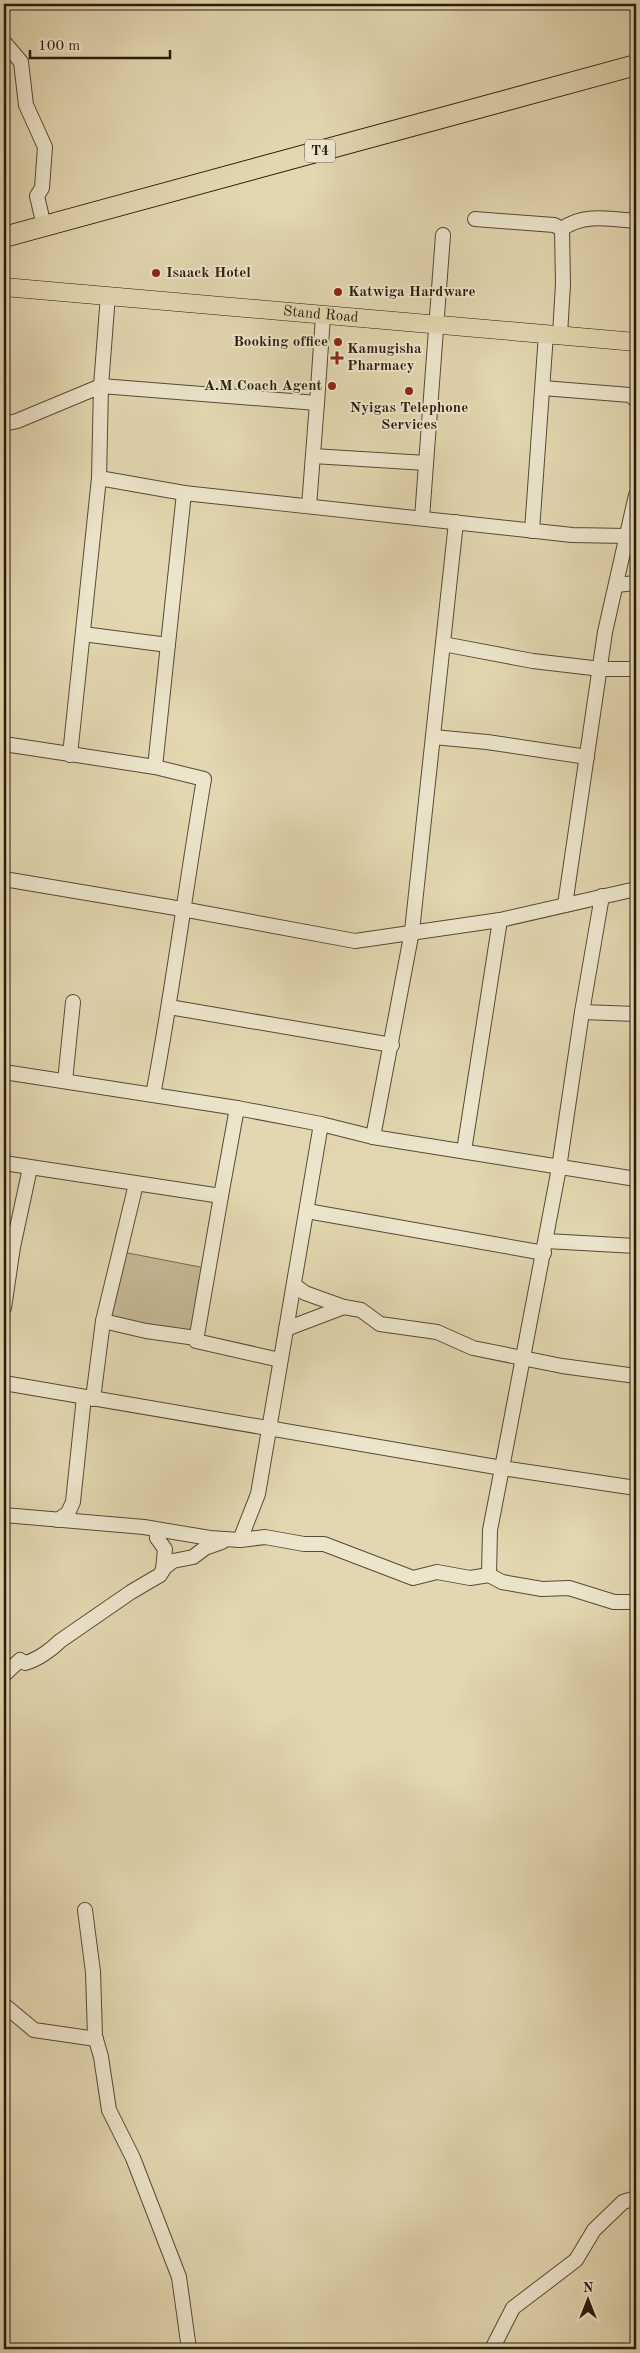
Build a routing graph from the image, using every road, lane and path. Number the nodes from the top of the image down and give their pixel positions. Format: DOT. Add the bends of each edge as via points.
graph roads {
  1 [pos="4,42"];
  2 [pos="636,65"];
  3 [pos="475,219"];
  4 [pos="636,221"];
  5 [pos="44,226"];
  6 [pos="562,229"];
  7 [pos="443,236"];
  8 [pos="4,237"];
  9 [pos="4,287"];
  10 [pos="108,295"];
  11 [pos="323,316"];
  12 [pos="436,326"];
  13 [pos="553,335"];
  14 [pos="636,342"];
  15 [pos="101,386"];
  16 [pos="543,388"];
  17 [pos="636,400"];
  18 [pos="317,403"];
  19 [pos="4,424"];
  20 [pos="313,456"];
  21 [pos="426,462"];
  22 [pos="99,478"];
  23 [pos="184,493"];
  24 [pos="636,495"];
  25 [pos="636,502"];
  26 [pos="309,506"];
  27 [pos="422,518"];
  28 [pos="456,522"];
  29 [pos="532,531"];
  30 [pos="628,536"];
  31 [pos="636,583"];
  32 [pos="616,585"];
  33 [pos="83,634"];
  34 [pos="443,644"];
  35 [pos="168,645"];
  36 [pos="601,669"];
  37 [pos="636,669"];
  38 [pos="433,737"];
  39 [pos="4,744"];
  40 [pos="70,755"];
  41 [pos="588,757"];
  42 [pos="155,767"];
  43 [pos="4,879"];
  44 [pos="636,889"];
  45 [pos="602,896"];
  46 [pos="565,905"];
  47 [pos="182,909"];
  48 [pos="500,920"];
  49 [pos="412,931"];
  50 [pos="73,1002"];
  51 [pos="169,1007"];
  52 [pos="582,1012"];
  53 [pos="636,1014"];
  54 [pos="392,1045"];
  55 [pos="4,1072"];
  56 [pos="64,1081"];
  57 [pos="153,1095"];
  58 [pos="237,1108"];
  59 [pos="321,1124"];
  60 [pos="373,1137"];
  61 [pos="464,1151"];
  62 [pos="4,1163"];
  63 [pos="30,1168"];
  64 [pos="559,1168"];
  65 [pos="636,1179"];
  66 [pos="136,1184"];
  67 [pos="221,1196"];
  68 [pos="307,1212"];
  69 [pos="9,1246"];
  70 [pos="636,1246"];
  71 [pos="545,1247"];
  72 [pos="294,1285"];
  73 [pos="344,1307"];
  74 [pos="4,1308"];
  75 [pos="103,1321"];
  76 [pos="286,1329"];
  77 [pos="196,1338"];
  78 [pos="522,1358"];
  79 [pos="280,1360"];
  80 [pos="636,1376"];
  81 [pos="4,1383"];
  82 [pos="89,1398"];
  83 [pos="269,1430"];
  84 [pos="502,1468"];
  85 [pos="636,1488"];
  86 [pos="73,1502"];
  87 [pos="4,1514"];
  88 [pos="58,1520"];
  89 [pos="85,1522"];
  90 [pos="157,1530"];
  91 [pos="235,1540"];
  92 [pos="163,1570"];
  93 [pos="489,1575"];
  94 [pos="636,1602"];
  95 [pos="4,1675"];
  96 [pos="85,1910"];
  97 [pos="4,2005"];
  98 [pos="96,2039"];
  99 [pos="636,2198"];
  100 [pos="189,2349"];
  101 [pos="492,2349"];
  1 -- 5 [label="street" via="21,62 26,105 45,147 42,188 37,196"];
  2 -- 5 [label="highway, T4"];
  3 -- 6 [label="street" via="554,225"];
  4 -- 6 [label="street" via="596,218 572,221"];
  5 -- 8 [label="highway, T4"];
  6 -- 13 [label="street" via="564,284"];
  7 -- 12 [label="street"];
  9 -- 10 [label="main road, Stand Road"];
  10 -- 11 [label="main road, Stand Road"];
  10 -- 15 [label="street"];
  11 -- 12 [label="main road, Stand Road"];
  11 -- 18 [label="street"];
  12 -- 13 [label="main road, Stand Road"];
  12 -- 21 [label="street"];
  13 -- 14 [label="main road, Stand Road"];
  13 -- 16 [label="street"];
  15 -- 18 [label="street"];
  15 -- 19 [label="street"];
  15 -- 22 [label="street"];
  16 -- 17 [label="street" via="630,395"];
  16 -- 29 [label="street"];
  18 -- 20 [label="street"];
  20 -- 21 [label="street"];
  20 -- 26 [label="street"];
  21 -- 27 [label="street"];
  22 -- 23 [label="street"];
  22 -- 33 [label="street"];
  23 -- 26 [label="street"];
  23 -- 35 [label="street"];
  24 -- 25 [label="street"];
  25 -- 30 [label="street"];
  26 -- 27 [label="street"];
  27 -- 28 [label="street"];
  28 -- 29 [label="street"];
  28 -- 34 [label="street"];
  29 -- 30 [label="street"];
  30 -- 32 [label="street"];
  31 -- 32 [label="street"];
  32 -- 36 [label="street" via="605,632"];
  33 -- 35 [label="street"];
  33 -- 40 [label="street"];
  34 -- 36 [label="street" via="533,661"];
  34 -- 38 [label="street"];
  35 -- 42 [label="street"];
  36 -- 37 [label="street"];
  36 -- 41 [label="street"];
  38 -- 41 [label="street"];
  38 -- 49 [label="street"];
  39 -- 40 [label="street"];
  40 -- 42 [label="street"];
  41 -- 46 [label="street"];
  42 -- 47 [label="street" via="204,779"];
  43 -- 47 [label="street"];
  44 -- 45 [label="street"];
  45 -- 46 [label="street"];
  45 -- 52 [label="street"];
  46 -- 48 [label="street"];
  47 -- 49 [label="street" via="355,941"];
  47 -- 51 [label="street"];
  48 -- 49 [label="street"];
  48 -- 61 [label="street"];
  49 -- 54 [label="street"];
  50 -- 56 [label="street"];
  51 -- 54 [label="street"];
  51 -- 57 [label="street"];
  52 -- 53 [label="street"];
  52 -- 64 [label="street"];
  54 -- 60 [label="street"];
  55 -- 56 [label="street"];
  56 -- 57 [label="street"];
  57 -- 58 [label="street"];
  58 -- 59 [label="street"];
  58 -- 67 [label="street"];
  59 -- 60 [label="street"];
  59 -- 68 [label="street"];
  60 -- 61 [label="street"];
  61 -- 64 [label="street"];
  62 -- 63 [label="street"];
  63 -- 66 [label="street"];
  63 -- 69 [label="street"];
  64 -- 65 [label="street"];
  64 -- 71 [label="street"];
  66 -- 67 [label="street"];
  66 -- 75 [label="street"];
  67 -- 77 [label="street"];
  68 -- 71 [label="street"];
  68 -- 72 [label="street"];
  69 -- 74 [label="street"];
  70 -- 71 [label="street"];
  71 -- 78 [label="street"];
  72 -- 73 [label="street" via="305,1293"];
  72 -- 76 [label="street"];
  73 -- 76 [label="street"];
  73 -- 78 [label="street" via="361,1310 380,1324 437,1332 472,1348"];
  75 -- 77 [label="street"];
  75 -- 82 [label="street"];
  76 -- 79 [label="street"];
  77 -- 79 [label="street" via="196,1341"];
  78 -- 80 [label="street"];
  78 -- 84 [label="street"];
  79 -- 83 [label="street"];
  81 -- 82 [label="street"];
  82 -- 83 [label="street"];
  82 -- 86 [label="street"];
  83 -- 84 [label="street"];
  83 -- 91 [label="street" via="258,1494"];
  84 -- 85 [label="street"];
  84 -- 93 [label="street" via="490,1530"];
  86 -- 88 [label="street" via="68,1513"];
  86 -- 89 [label="street"];
  87 -- 88 [label="street"];
  88 -- 89 [label="street"];
  89 -- 90 [label="street"];
  90 -- 91 [label="street"];
  90 -- 92 [label="street" via="157,1538 165,1550"];
  91 -- 92 [label="street" via="205,1548 193,1557 173,1561"];
  91 -- 93 [label="street" via="265,1537 324,1544 413,1578 437,1572 470,1578"];
  92 -- 95 [label="street" via="54,1647 34,1660 25,1663 20,1660"];
  93 -- 94 [label="street" via="502,1582 542,1589 569,1588 614,1602"];
  96 -- 98 [label="street" via="93,1972"];
  97 -- 98 [label="street" via="34,2030"];
  98 -- 100 [label="street" via="109,2110 133,2158 179,2277"];
  99 -- 101 [label="street" via="623,2202 594,2230 576,2260 513,2308"];
}
